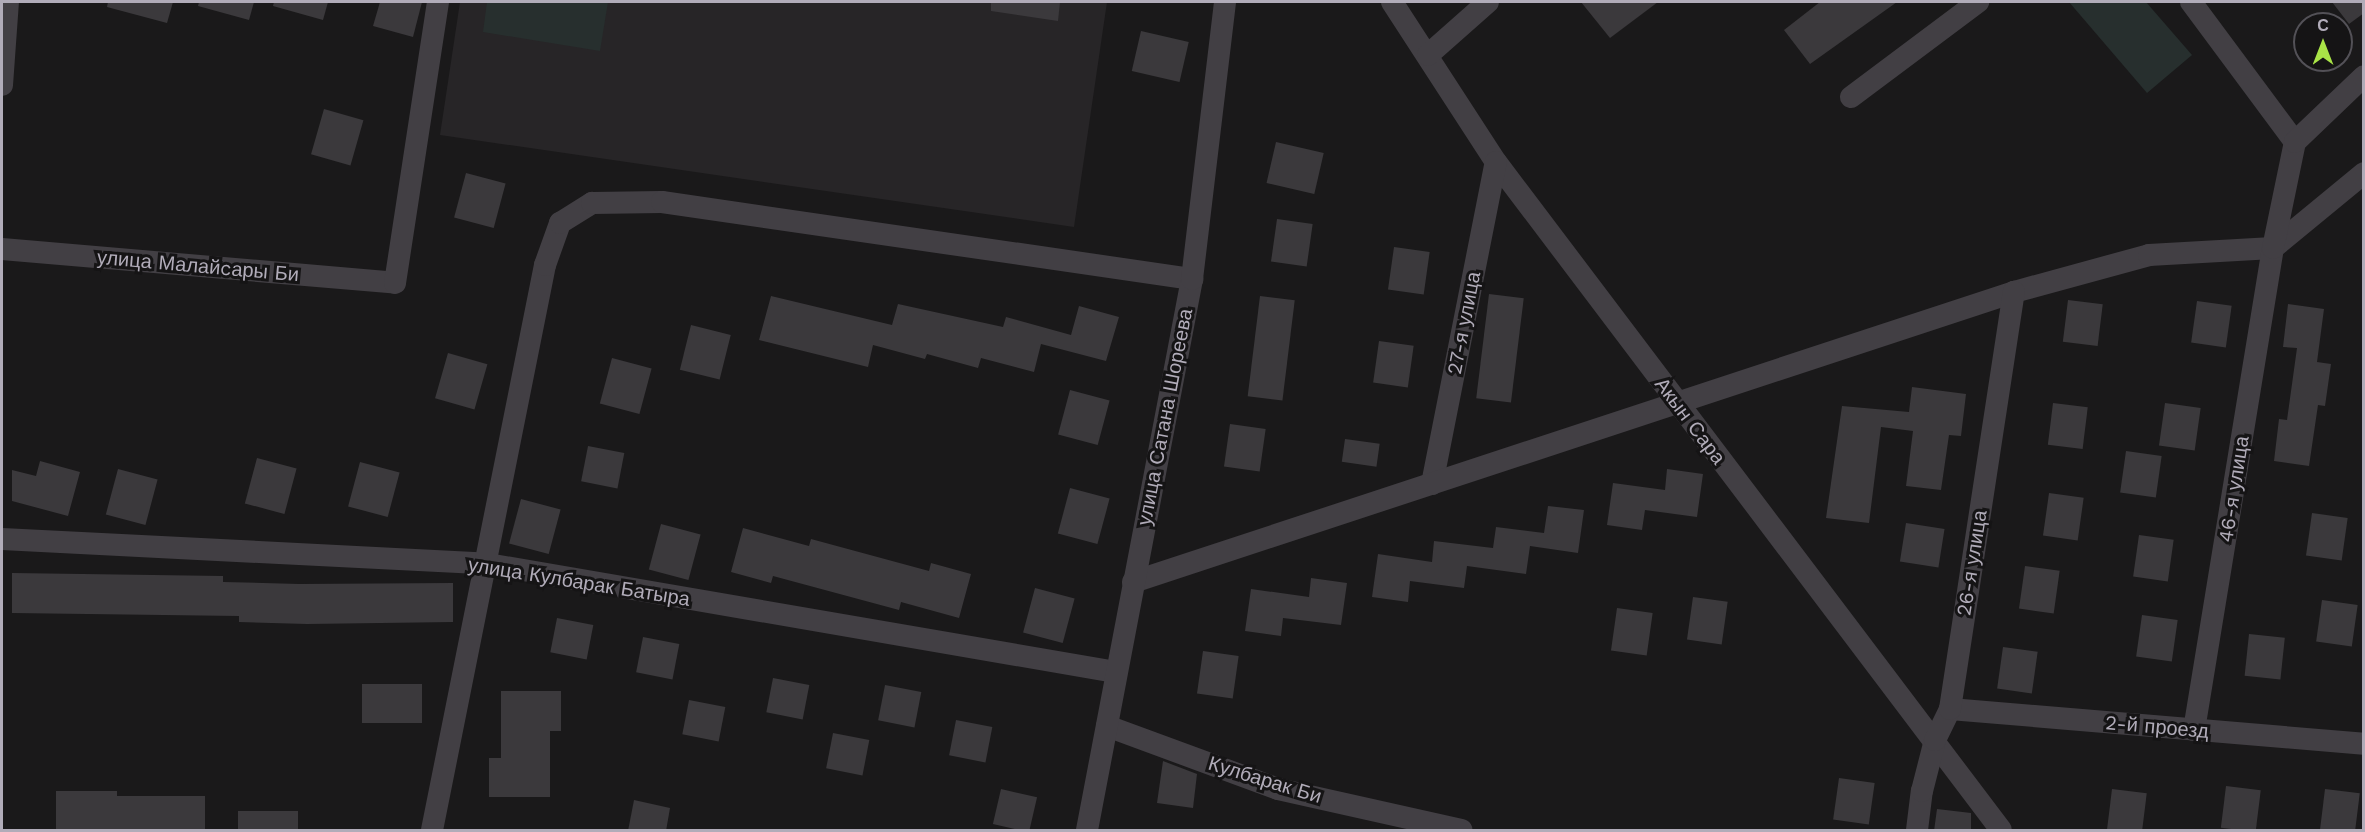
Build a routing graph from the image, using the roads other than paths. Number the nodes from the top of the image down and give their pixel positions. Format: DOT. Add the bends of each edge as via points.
graph roads {
  1 [pos="8,2"];
  2 [pos="438,2"];
  3 [pos="1225,2"];
  4 [pos="1392,2"];
  5 [pos="1488,2"];
  6 [pos="1978,2"];
  7 [pos="2191,2"];
  8 [pos="1428,55"];
  9 [pos="2364,76"];
  10 [pos="2,85"];
  11 [pos="1851,97"];
  12 [pos="2295,142"];
  13 [pos="1496,162"];
  14 [pos="2364,174"];
  15 [pos="2273,248"];
  16 [pos="2,249"];
  17 [pos="1192,279"];
  18 [pos="2014,292"];
  19 [pos="1676,404"];
  20 [pos="1432,484"];
  21 [pos="2,539"];
  22 [pos="488,564"];
  23 [pos="1133,582"];
  24 [pos="1115,672"];
  25 [pos="1950,710"];
  26 [pos="1107,726"];
  27 [pos="2194,730"];
  28 [pos="1935,740"];
  29 [pos="2364,744"];
  30 [pos="432,831"];
  31 [pos="1087,831"];
  32 [pos="1461,831"];
  33 [pos="1917,831"];
  34 [pos="2001,831"];
  1 -- 10 [label="street"];
  2 -- 16 [label="street, улица Малайcары Би" via="396,283"];
  3 -- 17 [label="street, улица Сатана Шореева"];
  4 -- 8 [label="street, Акын Сара"];
  5 -- 8 [label="street"];
  6 -- 11 [label="street"];
  7 -- 12 [label="street"];
  8 -- 13 [label="street, Акын Сара"];
  9 -- 12 [label="street"];
  12 -- 15 [label="street, 46-я улица"];
  13 -- 19 [label="street, Акын Сара"];
  13 -- 20 [label="street, 27-я улица"];
  14 -- 15 [label="street"];
  15 -- 18 [label="street" via="2149,255"];
  15 -- 27 [label="street, 46-я улица"];
  17 -- 22 [label="street" via="662,202 592,203 560,223 545,265"];
  17 -- 23 [label="street, улица Сатана Шореева"];
  18 -- 19 [label="street"];
  18 -- 25 [label="street, 26-я улица"];
  19 -- 20 [label="street"];
  19 -- 28 [label="street, Акын Сара"];
  20 -- 23 [label="street"];
  21 -- 22 [label="street, улица Кулбарак Батыра"];
  22 -- 24 [label="street, улица Кулбарак Батыра"];
  22 -- 30 [label="street"];
  23 -- 24 [label="street, улица Сатана Шореева"];
  24 -- 26 [label="street, улица Сатана Шореева"];
  25 -- 27 [label="street, 2-й проезд"];
  25 -- 28 [label="street, 26-я улица"];
  26 -- 31 [label="street, улица Сатана Шореева"];
  26 -- 32 [label="street, Кулбарак Би" via="1278,789"];
  27 -- 29 [label="street, 2-й проезд"];
  28 -- 33 [label="street, 26-я улица"];
  28 -- 34 [label="street, Акын Сара"];
}
